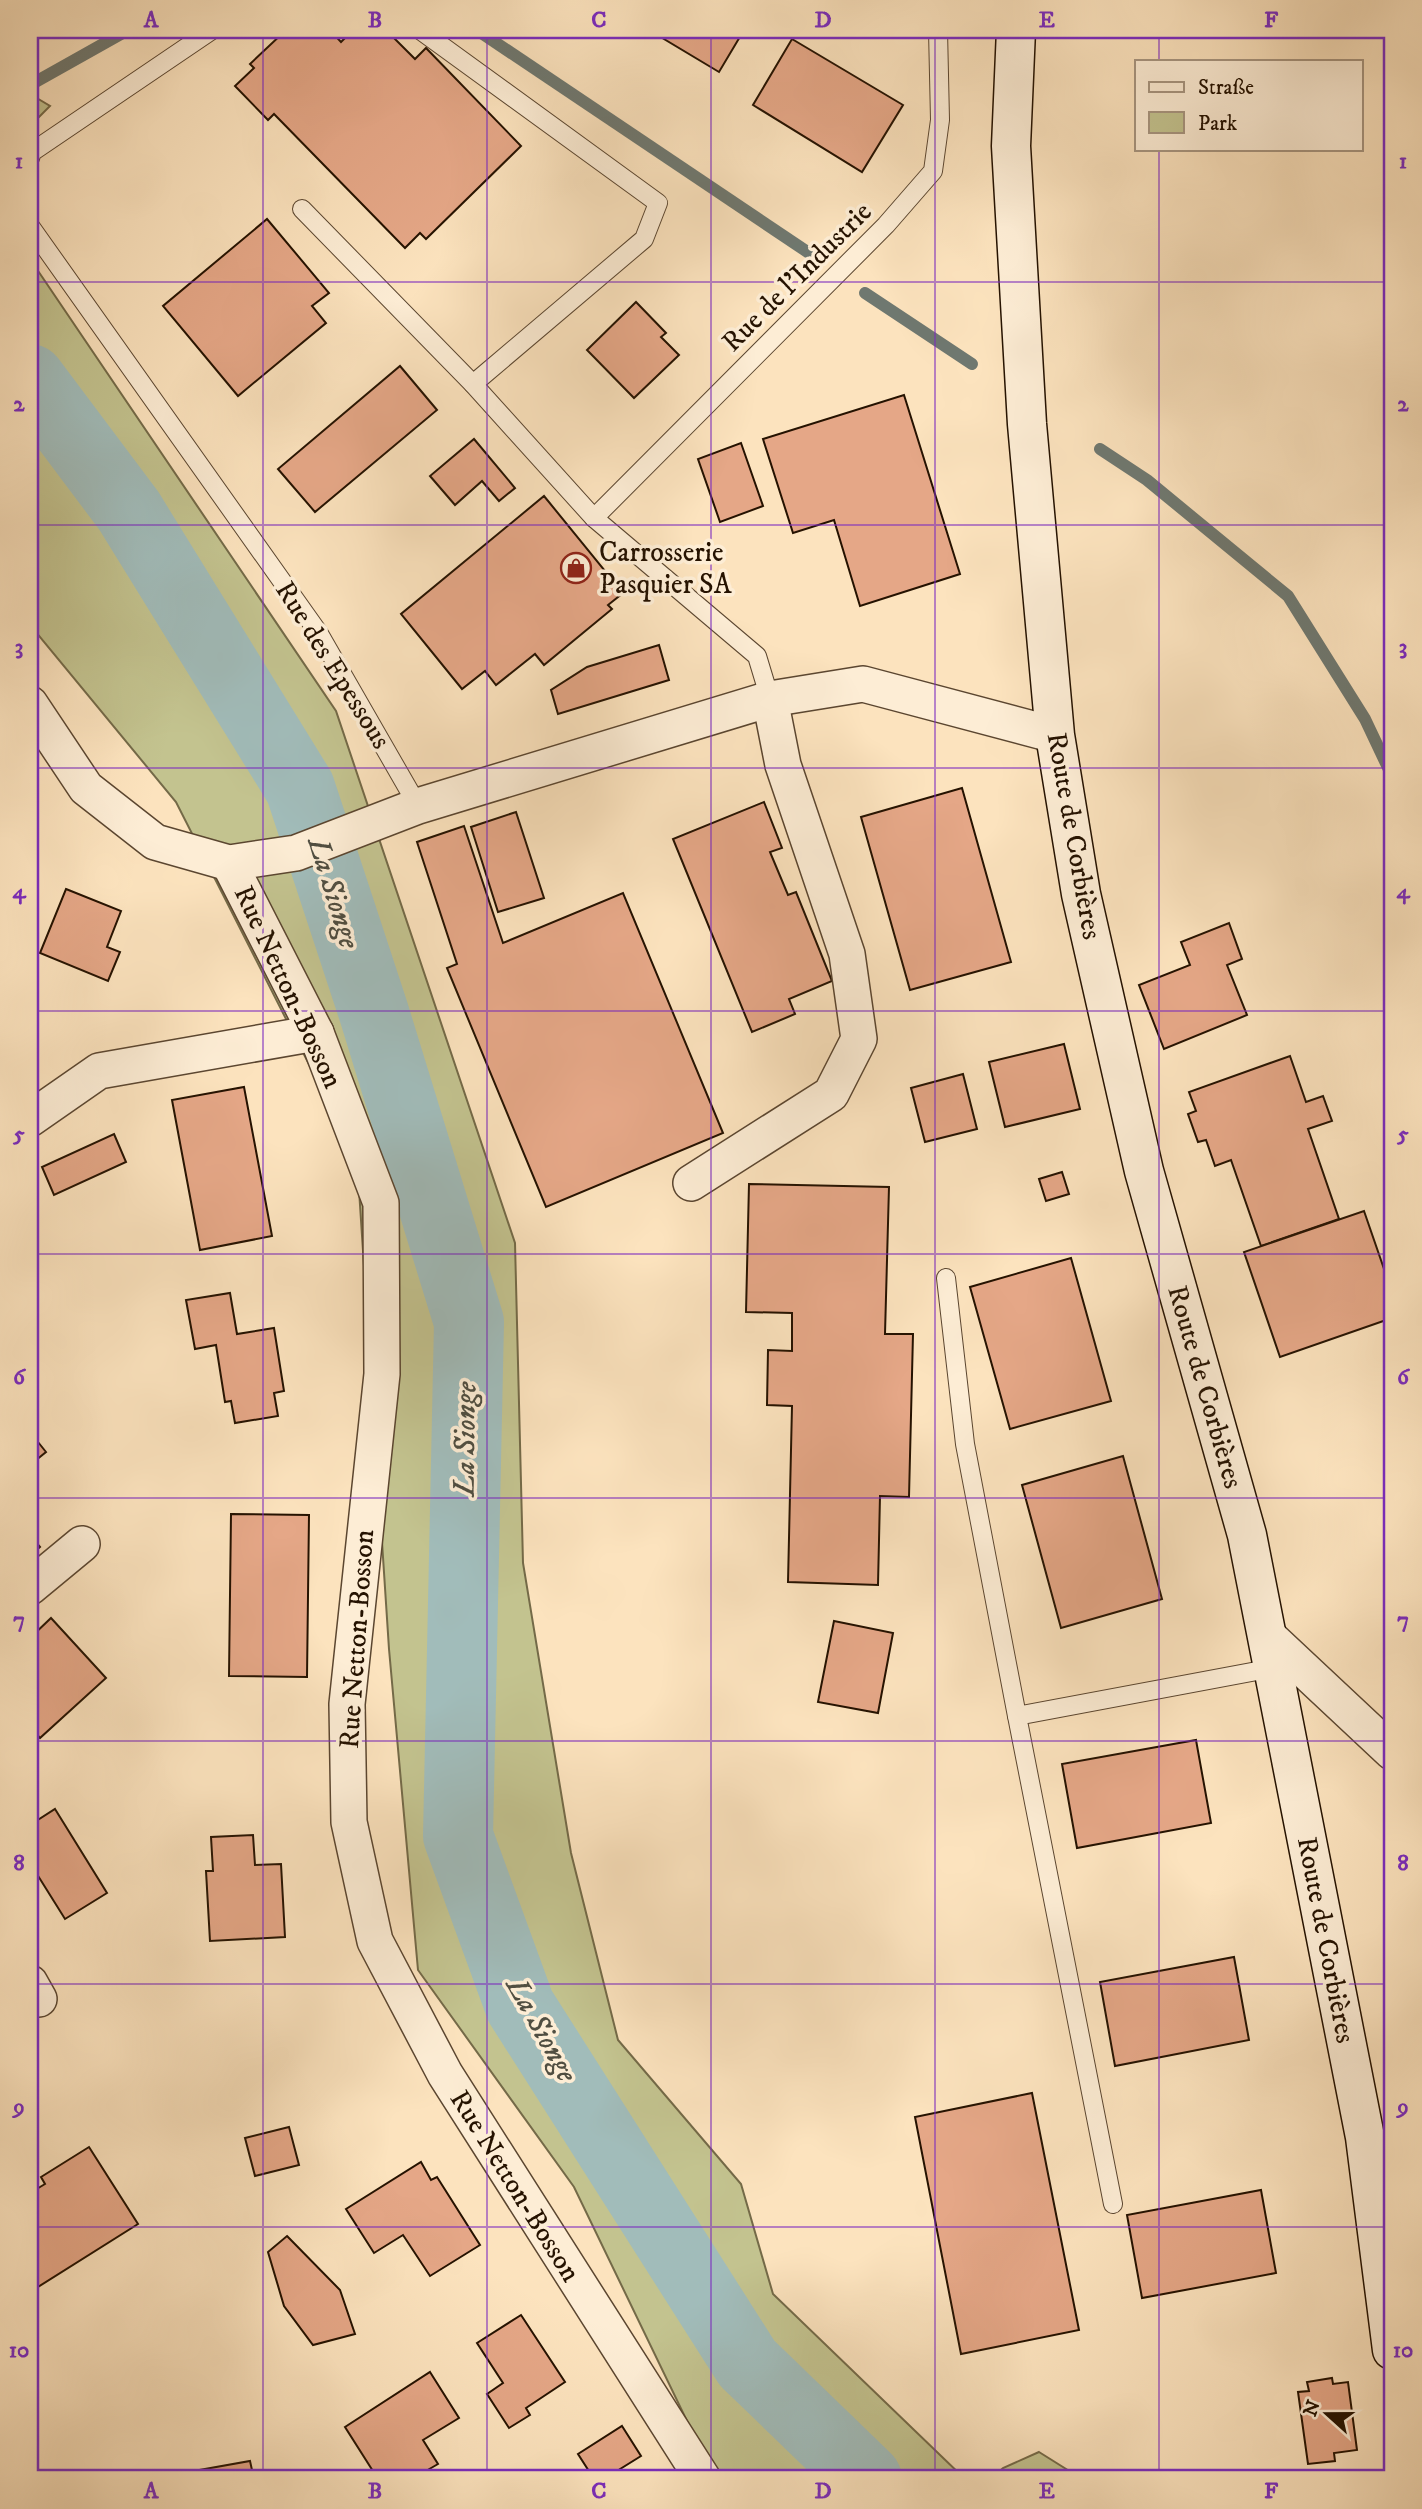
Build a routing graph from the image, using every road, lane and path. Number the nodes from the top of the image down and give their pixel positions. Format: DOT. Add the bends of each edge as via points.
graph roads {
  1 [pos="212,30"];
  2 [pos="419,30"];
  3 [pos="938,30"];
  4 [pos="1016,30"];
  5 [pos="30,158"];
  6 [pos="302,209"];
  7 [pos="30,226"];
  8 [pos="473,384"];
  9 [pos="594,518"];
  10 [pos="770,699"];
  11 [pos="30,704"];
  12 [pos="1055,735"];
  13 [pos="418,806"];
  14 [pos="229,863"];
  15 [pos="316,1033"];
  16 [pos="30,1119"];
  17 [pos="691,1183"];
  18 [pos="946,1278"];
  19 [pos="82,1544"];
  20 [pos="30,1587"];
  21 [pos="1269,1651"];
  22 [pos="1017,1716"];
  23 [pos="1392,1752"];
  24 [pos="1113,2204"];
  25 [pos="1392,2350"];
  26 [pos="702,2479"];
  1 -- 5 [label="lane" via="32,152"];
  2 -- 8 [label="lane" via="658,203 644,239"];
  3 -- 9 [label="lane, Rue de l'Industrie" via="940,120 933,171 886,225"];
  4 -- 12 [label="main road, Route de Corbières" via="1010,146 1027,424"];
  6 -- 8 [label="lane"];
  7 -- 13 [label="lane, Rue des Epessous" via="318,632"];
  8 -- 9 [label="lane"];
  9 -- 10 [label="lane" via="757,656"];
  10 -- 12 [label="street" via="863,684"];
  10 -- 13 [label="street"];
  10 -- 17 [label="street" via="783,765 848,954 859,1039 831,1094"];
  11 -- 14 [label="street" via="86,788 155,842"];
  12 -- 21 [label="main road, Route de Corbières" via="1081,894 1144,1171 1247,1535"];
  13 -- 14 [label="street" via="296,853"];
  14 -- 15 [label="street, Rue Netton-Bosson"];
  15 -- 16 [label="street" via="99,1071"];
  15 -- 26 [label="street, Rue Netton-Bosson" via="381,1203 382,1374 347,1704 349,1822 375,1941 445,2074"];
  18 -- 22 [label="lane" via="965,1444"];
  19 -- 20 [label="street"];
  21 -- 22 [label="lane"];
  21 -- 23 [label="street"];
  21 -- 25 [label="main road, Route de Corbières" via="1365,2137"];
  22 -- 24 [label="lane"];
}
